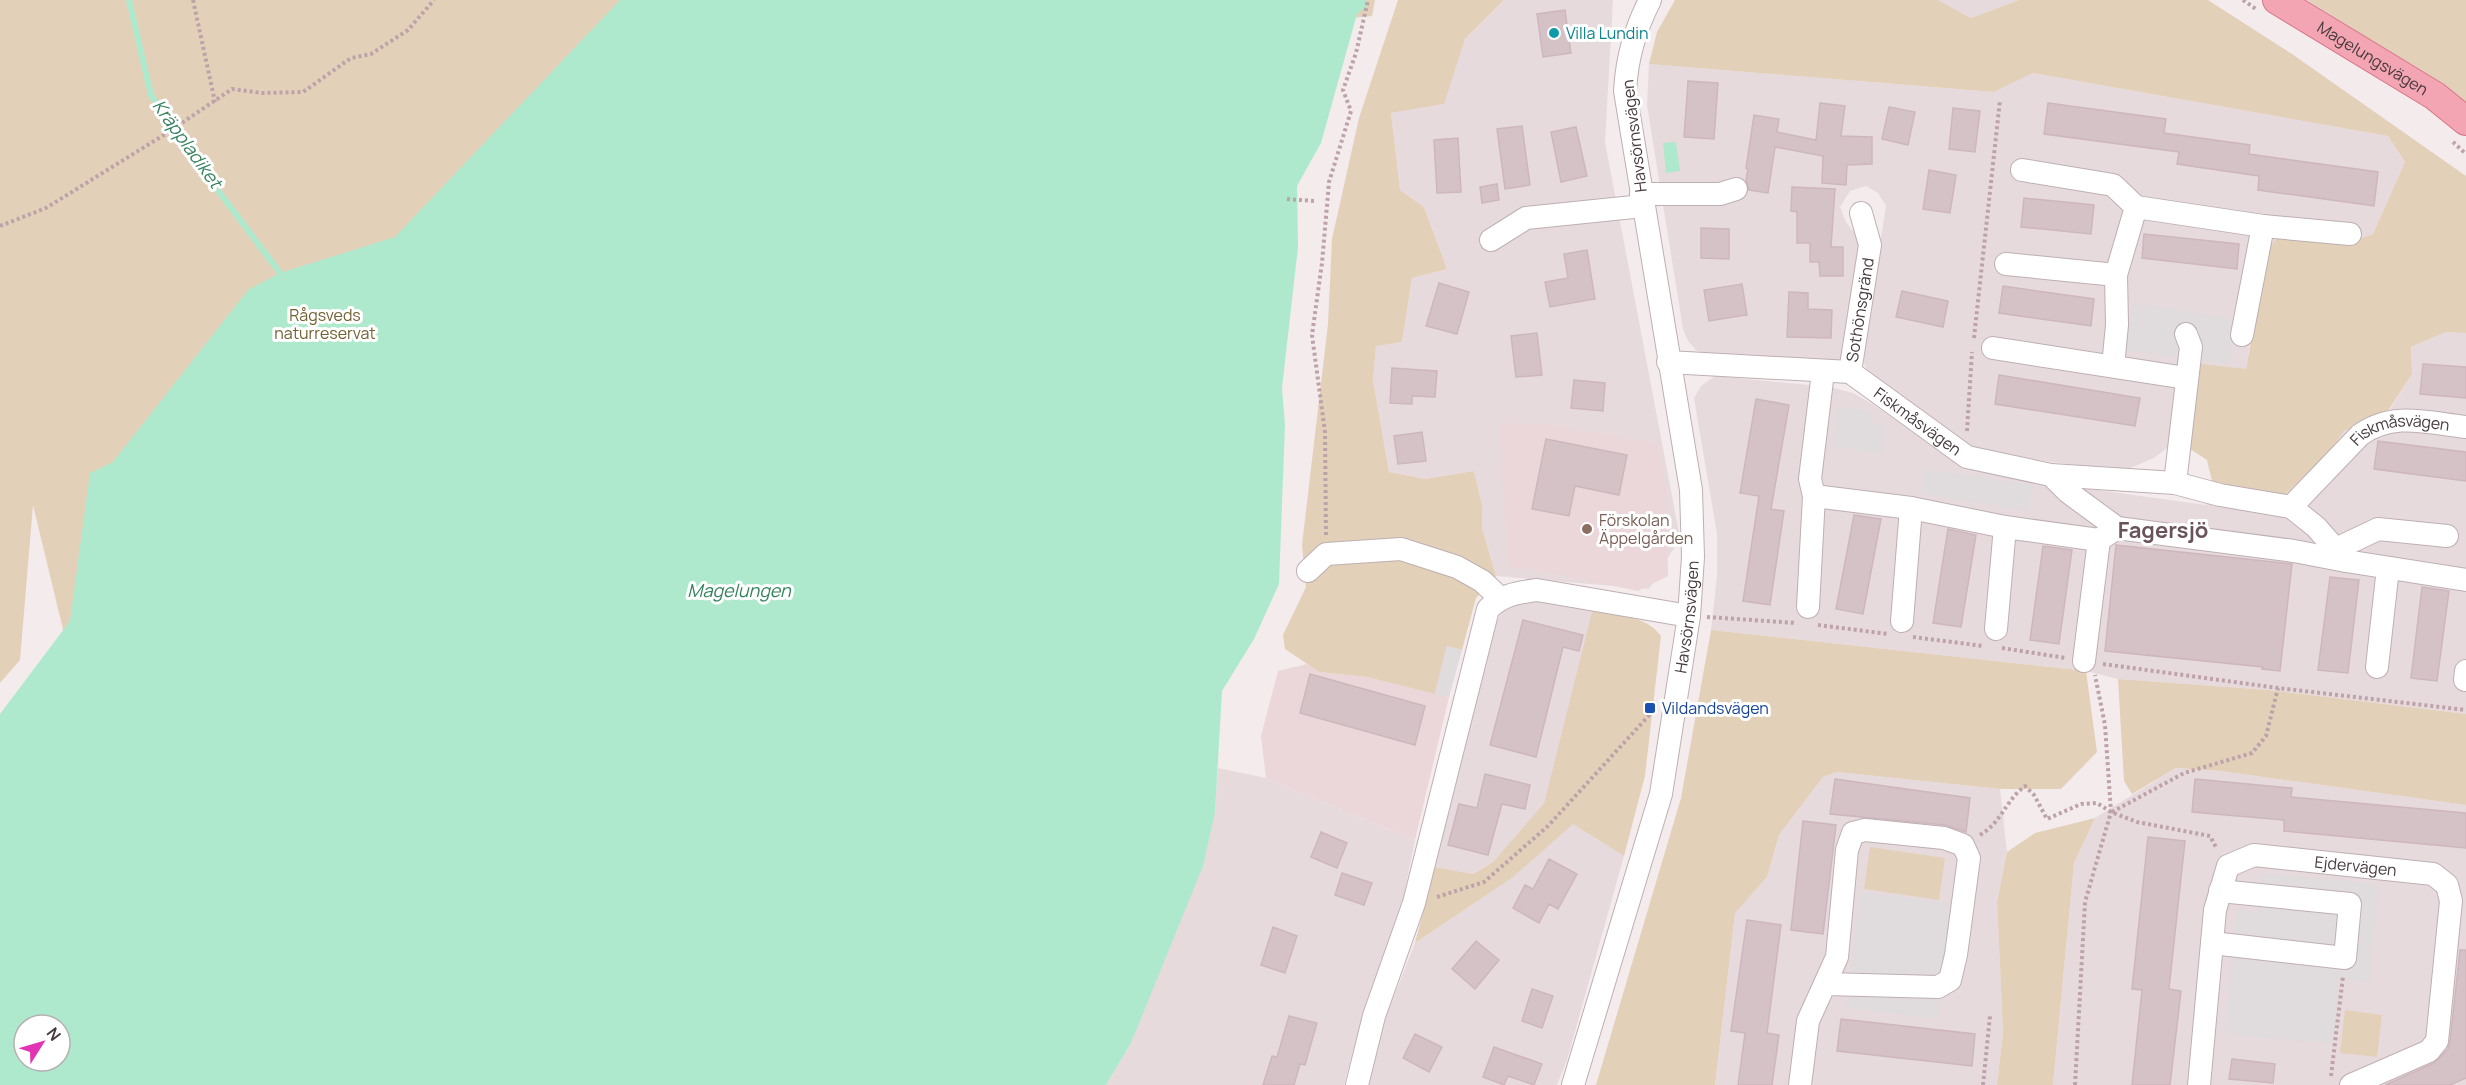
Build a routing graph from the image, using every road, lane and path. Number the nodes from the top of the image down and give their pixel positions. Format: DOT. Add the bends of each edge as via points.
graph roads {
  1 [pos="193,0"];
  2 [pos="434,0"];
  3 [pos="1368,0"];
  4 [pos="1650,0"];
  5 [pos="2277,0"];
  6 [pos="2000,100"];
  7 [pos="215,102"];
  8 [pos="2466,121"];
  9 [pos="2022,170"];
  10 [pos="1736,189"];
  11 [pos="1287,199"];
  12 [pos="1642,200"];
  13 [pos="1314,201"];
  14 [pos="2136,207"];
  15 [pos="1861,213"];
  16 [pos="0,226"];
  17 [pos="2263,226"];
  18 [pos="2350,234"];
  19 [pos="1491,240"];
  20 [pos="2006,264"];
  21 [pos="2116,275"];
  22 [pos="2186,334"];
  23 [pos="2242,335"];
  24 [pos="1993,348"];
  25 [pos="1668,362"];
  26 [pos="2113,366"];
  27 [pos="1823,372"];
  28 [pos="1850,372"];
  29 [pos="2186,378"];
  30 [pos="1967,414"];
  31 [pos="2466,427"];
  32 [pos="2051,475"];
  33 [pos="2175,483"];
  34 [pos="1814,496"];
  35 [pos="2292,507"];
  36 [pos="1911,508"];
  37 [pos="2005,527"];
  38 [pos="2108,534"];
  39 [pos="2447,536"];
  40 [pos="1326,554"];
  41 [pos="2341,555"];
  42 [pos="2388,568"];
  43 [pos="1308,571"];
  44 [pos="2466,580"];
  45 [pos="1500,598"];
  46 [pos="1808,607"];
  47 [pos="1689,616"];
  48 [pos="1902,621"];
  49 [pos="1996,629"];
  50 [pos="2089,667"];
  51 [pos="2377,667"];
  52 [pos="1678,684"];
  53 [pos="2278,688"];
  54 [pos="2111,812"];
  55 [pos="1963,844"];
  56 [pos="2228,866"];
  57 [pos="2220,891"];
  58 [pos="1434,898"];
  59 [pos="2212,943"];
  60 [pos="2345,958"];
  61 [pos="1826,984"];
  62 [pos="1990,1016"];
  63 [pos="1356,1085"];
  64 [pos="1574,1085"];
  65 [pos="1800,1085"];
  66 [pos="1983,1085"];
  67 [pos="2075,1085"];
  68 [pos="2199,1085"];
  69 [pos="2330,1085"];
  70 [pos="2351,1085"];
  1 -- 7 [label="path"];
  2 -- 7 [label="path" via="408,30 371,54 351,58 303,92 232,89"];
  3 -- 40 [label="path" via="1343,90 1351,111 1329,182 1312,335 1325,432"];
  4 -- 12 [label="street, Havsörnsvägen" via="1631,46 1625,91"];
  5 -- 8 [label="main road, Magelungsvägen" via="2435,96"];
  6 -- 30 [label="path"];
  7 -- 16 [label="path" via="46,208"];
  9 -- 14 [label="street" via="2113,185"];
  10 -- 12 [label="street" via="1720,194"];
  11 -- 13 [label="path"];
  12 -- 19 [label="street" via="1526,218"];
  12 -- 25 [label="street, Havsörnsvägen"];
  14 -- 17 [label="street"];
  14 -- 21 [label="street"];
  15 -- 28 [label="street, Sothönsgränd" via="1870,245"];
  17 -- 18 [label="street"];
  17 -- 23 [label="street"];
  20 -- 21 [label="street"];
  21 -- 26 [label="street"];
  22 -- 29 [label="street" via="2191,347"];
  24 -- 26 [label="street"];
  25 -- 27 [label="street"];
  25 -- 47 [label="street, Havsörnsvägen" via="1691,490 1693,557"];
  26 -- 29 [label="street"];
  27 -- 28 [label="street"];
  27 -- 34 [label="street" via="1810,479"];
  28 -- 32 [label="street, Fiskmåsvägen" via="1967,457"];
  29 -- 33 [label="street"];
  31 -- 35 [label="street, Fiskmåsvägen" via="2402,419 2372,427"];
  32 -- 33 [label="street, Fiskmåsvägen"];
  32 -- 38 [label="street"];
  33 -- 35 [label="street, Fiskmåsvägen"];
  34 -- 36 [label="street"];
  34 -- 46 [label="street"];
  35 -- 41 [label="street"];
  36 -- 37 [label="street"];
  36 -- 48 [label="street"];
  37 -- 38 [label="street"];
  37 -- 49 [label="street"];
  38 -- 41 [label="street"];
  38 -- 50 [label="street"];
  39 -- 41 [label="street" via="2378,529"];
  40 -- 43 [label="street"];
  40 -- 45 [label="street" via="1401,549 1457,567 1482,581"];
  41 -- 42 [label="street"];
  42 -- 44 [label="street"];
  42 -- 51 [label="street"];
  45 -- 47 [label="street" via="1537,590"];
  45 -- 63 [label="street" via="1488,609 1481,630 1414,903 1374,1016"];
  47 -- 52 [label="street, Havsörnsvägen"];
  50 -- 54 [label="path" via="2105,724"];
  52 -- 58 [label="path" via="1548,826 1484,882"];
  52 -- 64 [label="street, Havsörnsvägen" via="1661,794"];
  53 -- 54 [label="path" via="2266,736 2252,753 2184,773"];
  54 -- 55 [label="path" via="2097,803 2081,804 2047,819 2025,786 2012,796 1989,830"];
  54 -- 56 [label="path" via="2138,822 2210,836"];
  54 -- 67 [label="path" via="2085,902"];
  55 -- 61 [label="street" via="1969,858 1950,980 1938,987"];
  55 -- 61 [label="street" via="1864,830 1853,833 1847,850 1837,957"];
  56 -- 57 [label="street"];
  56 -- 70 [label="street, Ejdervägen" via="2254,855 2433,874 2448,885 2451,901 2437,1041 2429,1051"];
  57 -- 59 [label="street"];
  57 -- 60 [label="street" via="2350,904"];
  59 -- 60 [label="street"];
  59 -- 68 [label="street"];
  60 -- 69 [label="path"];
  61 -- 65 [label="street" via="1808,1021"];
  62 -- 66 [label="path"];
}
